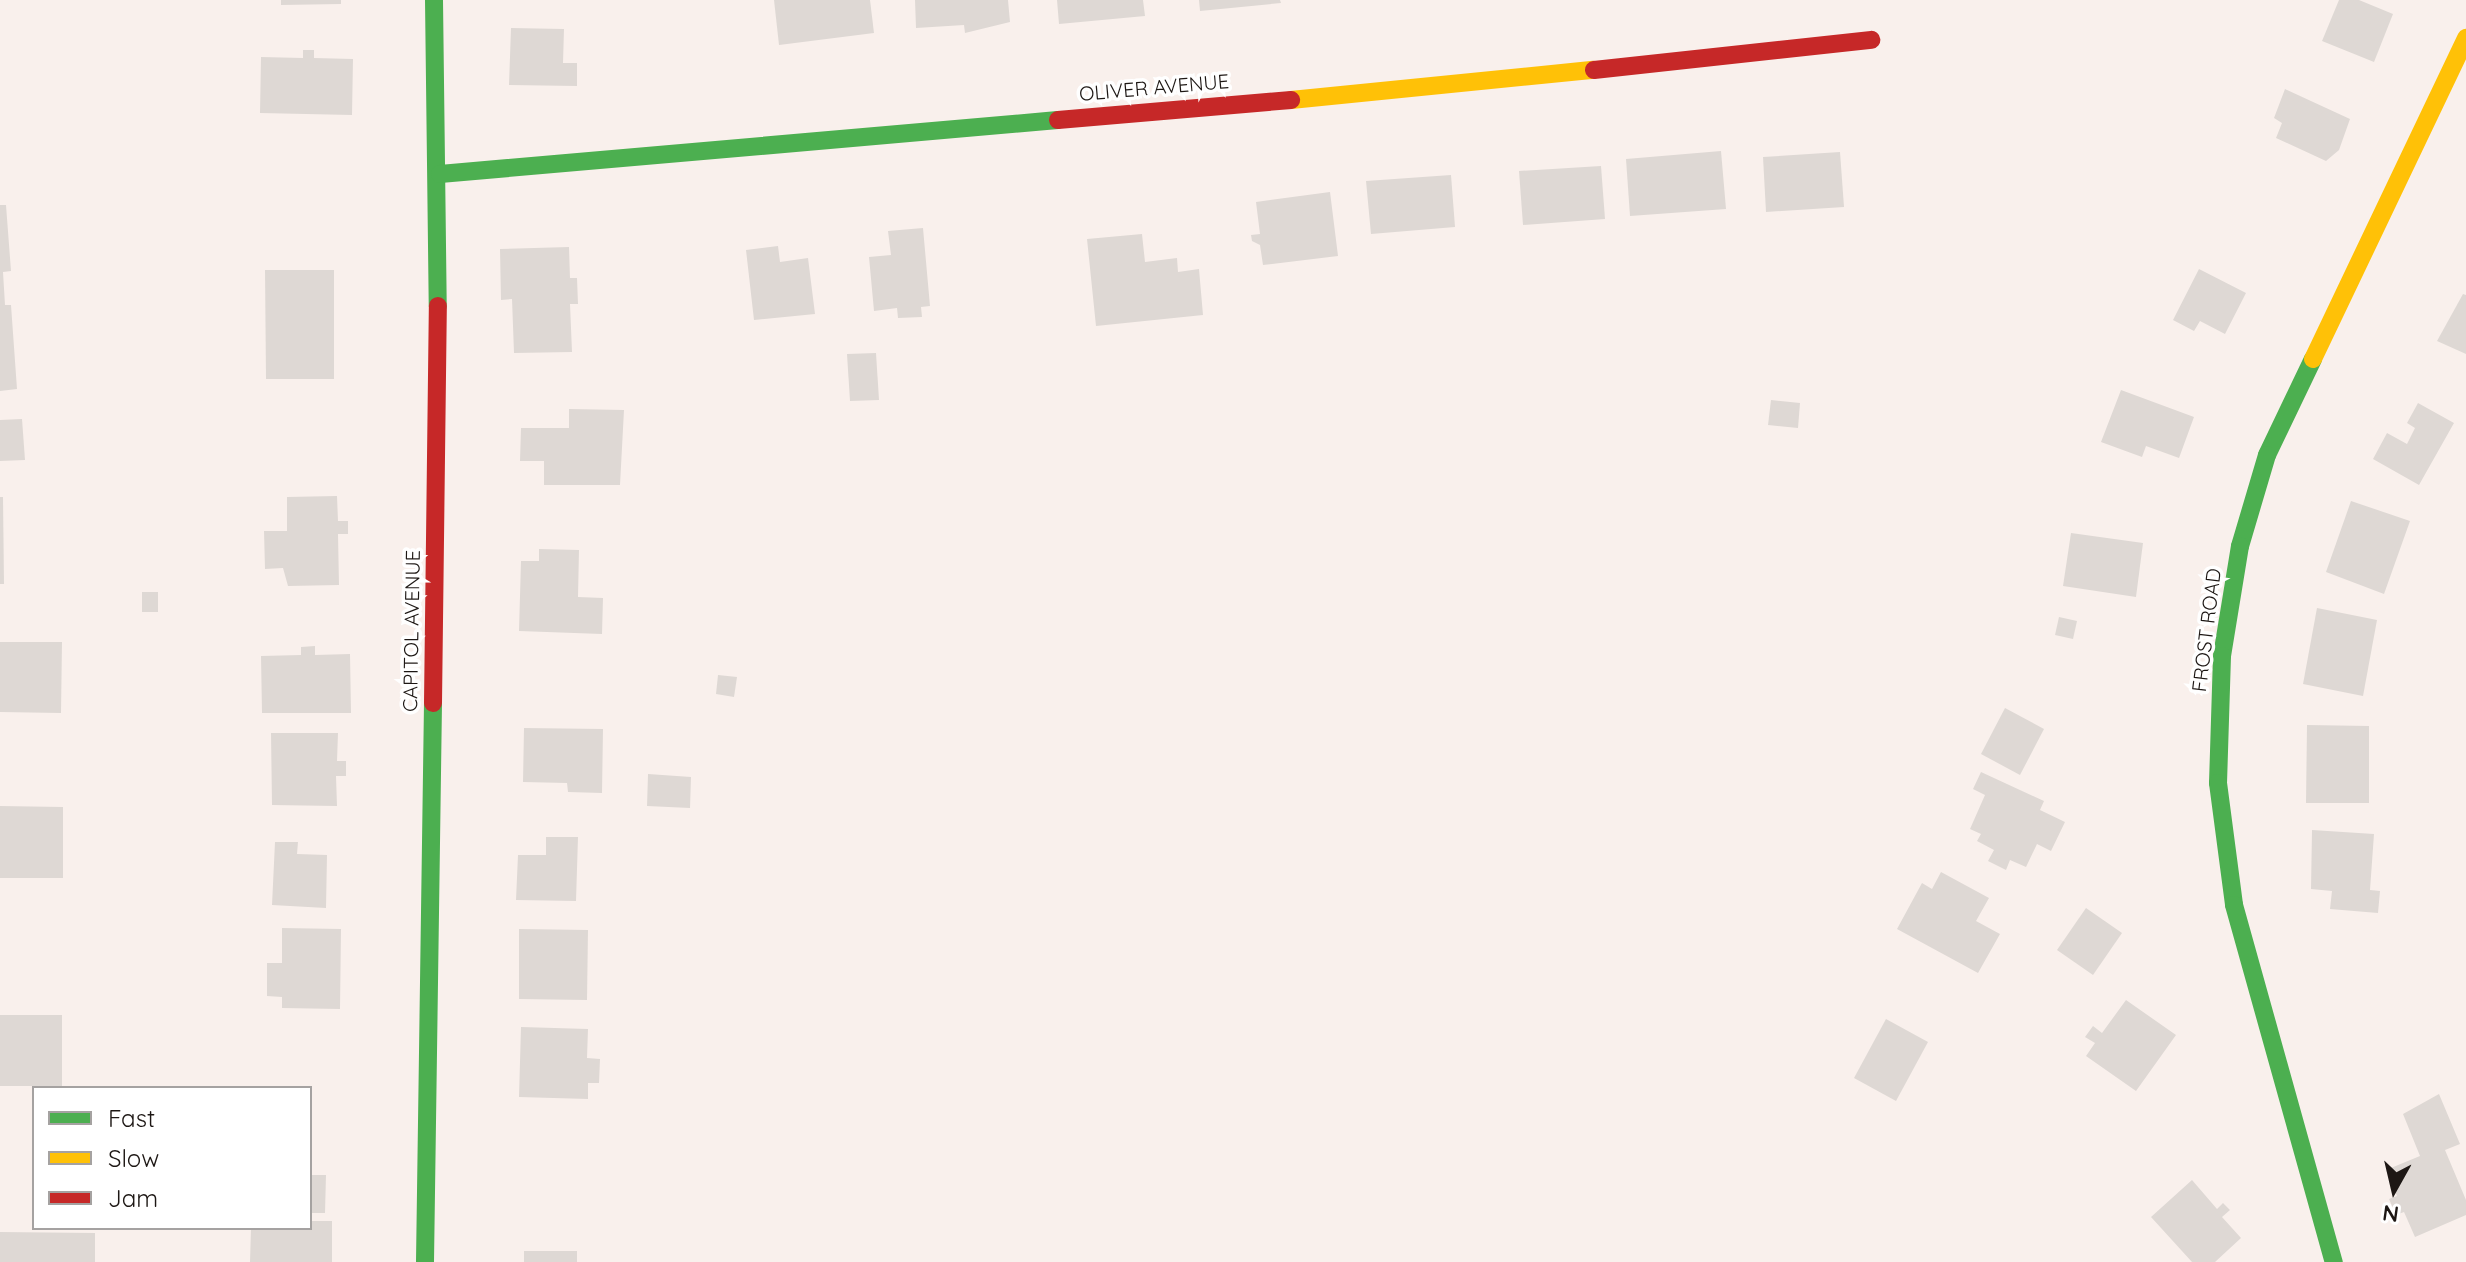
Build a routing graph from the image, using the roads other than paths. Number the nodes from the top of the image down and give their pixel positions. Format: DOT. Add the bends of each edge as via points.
graph roads {
  1 [pos="434,0"];
  2 [pos="2466,38"];
  3 [pos="1871,40"];
  4 [pos="440,174"];
  5 [pos="425,1262"];
  6 [pos="2334,1262"];
  1 -- 4 [label="street, CAPITOL AVENUE"];
  2 -- 6 [label="street, FROST ROAD" via="2267,455 2240,546 2222,656 2218,783 2234,905"];
  3 -- 4 [label="street, OLIVER AVENUE" via="1396,91"];
  4 -- 5 [label="street, CAPITOL AVENUE"];
}
